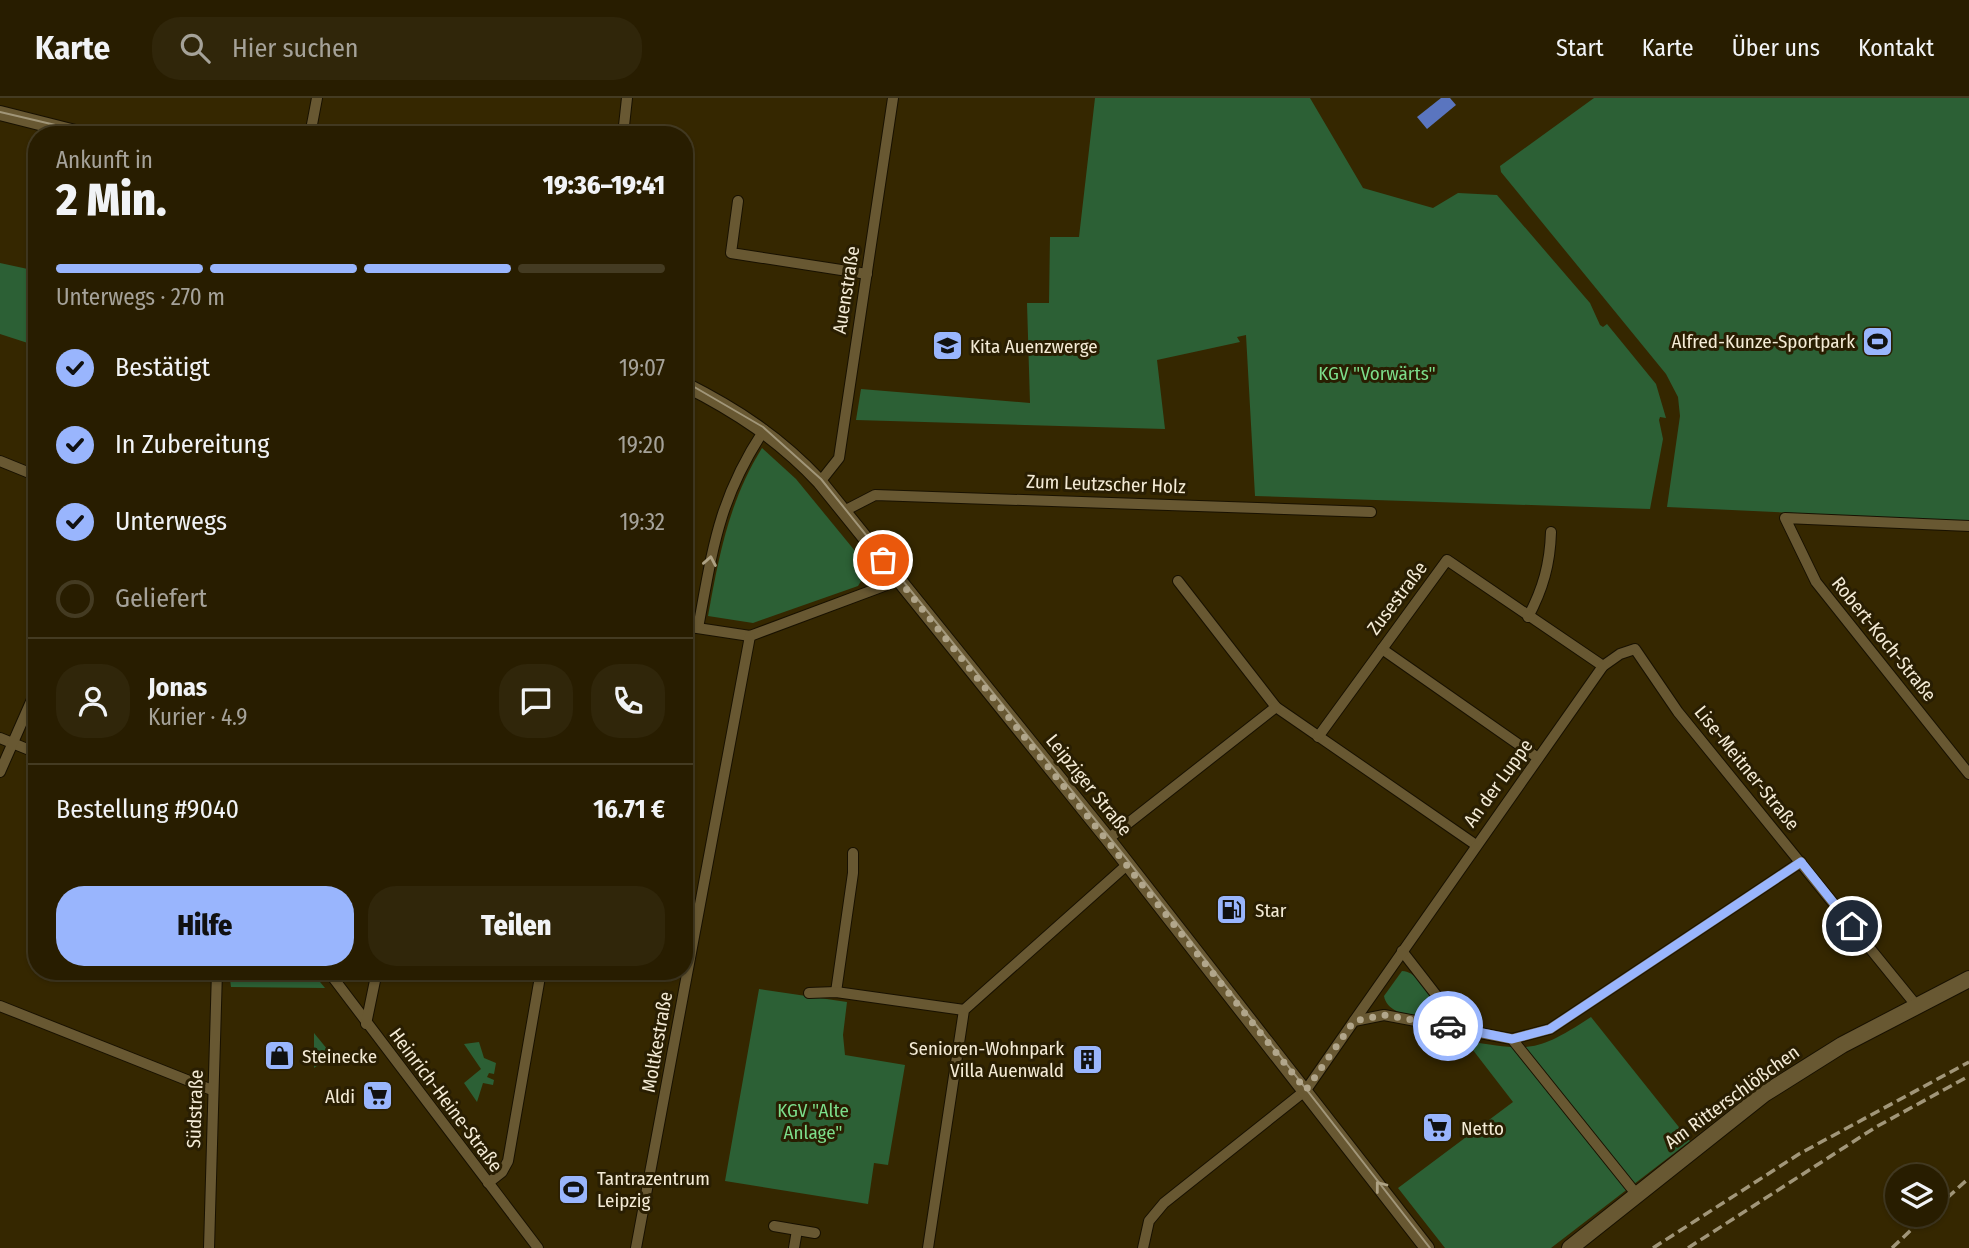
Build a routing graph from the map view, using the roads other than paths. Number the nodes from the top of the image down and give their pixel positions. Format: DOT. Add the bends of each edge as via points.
graph roads {
  1 [pos="317,98"];
  2 [pos="627,98"];
  3 [pos="893,98"];
  4 [pos="0,113"];
  5 [pos="51,126"];
  6 [pos="312,126"];
  7 [pos="624,126"];
  8 [pos="738,201"];
  9 [pos="867,274"];
  10 [pos="693,388"];
  11 [pos="764,430"];
  12 [pos="0,461"];
  13 [pos="28,472"];
  14 [pos="820,482"];
  15 [pos="844,511"];
  16 [pos="1371,512"];
  17 [pos="1969,526"];
  18 [pos="1551,532"];
  19 [pos="900,580"];
  20 [pos="1178,581"];
  21 [pos="1528,617"];
  22 [pos="693,627"];
  23 [pos="698,628"];
  24 [pos="750,636"];
  25 [pos="1382,649"];
  26 [pos="1635,649"];
  27 [pos="1603,666"];
  28 [pos="1276,707"];
  29 [pos="28,709"];
  30 [pos="1318,737"];
  31 [pos="0,738"];
  32 [pos="13,743"];
  33 [pos="28,749"];
  34 [pos="1538,758"];
  35 [pos="0,772"];
  36 [pos="1969,774"];
  37 [pos="1108,839"];
  38 [pos="1476,845"];
  39 [pos="853,853"];
  40 [pos="1801,862"];
  41 [pos="1128,864"];
  42 [pos="693,933"];
  43 [pos="1402,951"];
  44 [pos="1969,979"];
  45 [pos="217,980"];
  46 [pos="334,980"];
  47 [pos="375,980"];
  48 [pos="539,980"];
  49 [pos="684,980"];
  50 [pos="836,992"];
  51 [pos="809,993"];
  52 [pos="1916,1005"];
  53 [pos="0,1006"];
  54 [pos="964,1010"];
  55 [pos="1354,1021"];
  56 [pos="366,1024"];
  57 [pos="1448,1026"];
  58 [pos="1512,1039"];
  59 [pos="212,1090"];
  60 [pos="1306,1090"];
  61 [pos="488,1183"];
  62 [pos="1637,1195"];
  63 [pos="774,1226"];
  64 [pos="797,1230"];
  65 [pos="815,1233"];
  66 [pos="209,1248"];
  67 [pos="538,1248"];
  68 [pos="636,1248"];
  69 [pos="794,1248"];
  70 [pos="928,1248"];
  71 [pos="1143,1248"];
  72 [pos="1427,1248"];
  73 [pos="1570,1248"];
  1 -- 6 [label="street"];
  2 -- 7 [label="street"];
  3 -- 9 [label="street, Auenstraße"];
  4 -- 5 [label="street"];
  8 -- 9 [label="street" via="731,253"];
  9 -- 14 [label="street, Auenstraße" via="839,458"];
  10 -- 11 [label="street, Leipziger Straße"];
  11 -- 14 [label="street, Leipziger Straße"];
  23 -- 11 [label="street, one-way" via="721,511"];
  12 -- 13 [label="street"];
  14 -- 15 [label="street, Leipziger Straße"];
  15 -- 16 [label="street, Zum Leutzscher Holz" via="874,495"];
  15 -- 19 [label="street, Leipziger Straße"];
  17 -- 36 [label="street, Robert-Koch-Straße" via="1785,518 1816,582"];
  18 -- 21 [label="street" via="1548,569"];
  19 -- 24 [label="street"];
  19 -- 37 [label="street, Leipziger Straße"];
  20 -- 28 [label="street"];
  21 -- 25 [label="street, Zusestraße" via="1447,560"];
  21 -- 27 [label="street, Zusestraße"];
  22 -- 23 [label="street"];
  23 -- 24 [label="street"];
  24 -- 42 [label="street, Moltkestraße"];
  25 -- 30 [label="street, Zusestraße"];
  25 -- 34 [label="street"];
  26 -- 27 [label="street, An der Luppe"];
  26 -- 40 [label="street, Lise-Meitner-Straße" via="1678,712"];
  27 -- 34 [label="street, An der Luppe"];
  28 -- 30 [label="street"];
  28 -- 37 [label="street"];
  29 -- 32 [label="street"];
  30 -- 38 [label="street"];
  31 -- 32 [label="street"];
  32 -- 33 [label="street"];
  32 -- 35 [label="street"];
  34 -- 38 [label="street, An der Luppe"];
  37 -- 41 [label="street, Leipziger Straße"];
  38 -- 43 [label="street, An der Luppe"];
  39 -- 50 [label="street"];
  40 -- 52 [label="street, Lise-Meitner-Straße"];
  40 -- 58 [label="street" via="1550,1029"];
  41 -- 54 [label="street"];
  41 -- 60 [label="street, Leipziger Straße"];
  43 -- 55 [label="street, An der Luppe"];
  43 -- 57 [label="street" via="1440,1000"];
  44 -- 52 [label="main road, Am Ritterschlößchen"];
  45 -- 59 [label="street, Südstraße"];
  46 -- 56 [label="street, Heinrich-Heine-Straße"];
  47 -- 56 [label="street"];
  48 -- 61 [label="street" via="508,1161"];
  49 -- 68 [label="street, Moltkestraße"];
  50 -- 51 [label="street"];
  50 -- 54 [label="street"];
  52 -- 62 [label="main road, Am Ritterschlößchen" via="1765,1094"];
  53 -- 59 [label="street"];
  54 -- 70 [label="street"];
  55 -- 57 [label="street" via="1384,1015"];
  55 -- 60 [label="street, An der Luppe"];
  56 -- 61 [label="street, Heinrich-Heine-Straße"];
  57 -- 58 [label="street"];
  58 -- 62 [label="street"];
  59 -- 66 [label="street, Südstraße"];
  60 -- 71 [label="street, An der Luppe" via="1164,1203 1149,1221"];
  72 -- 60 [label="street, Leipziger Straße, one-way"];
  61 -- 67 [label="street, Heinrich-Heine-Straße"];
  62 -- 73 [label="main road, Am Ritterschlößchen"];
  63 -- 64 [label="street"];
  64 -- 65 [label="street"];
  64 -- 69 [label="street"];
}
